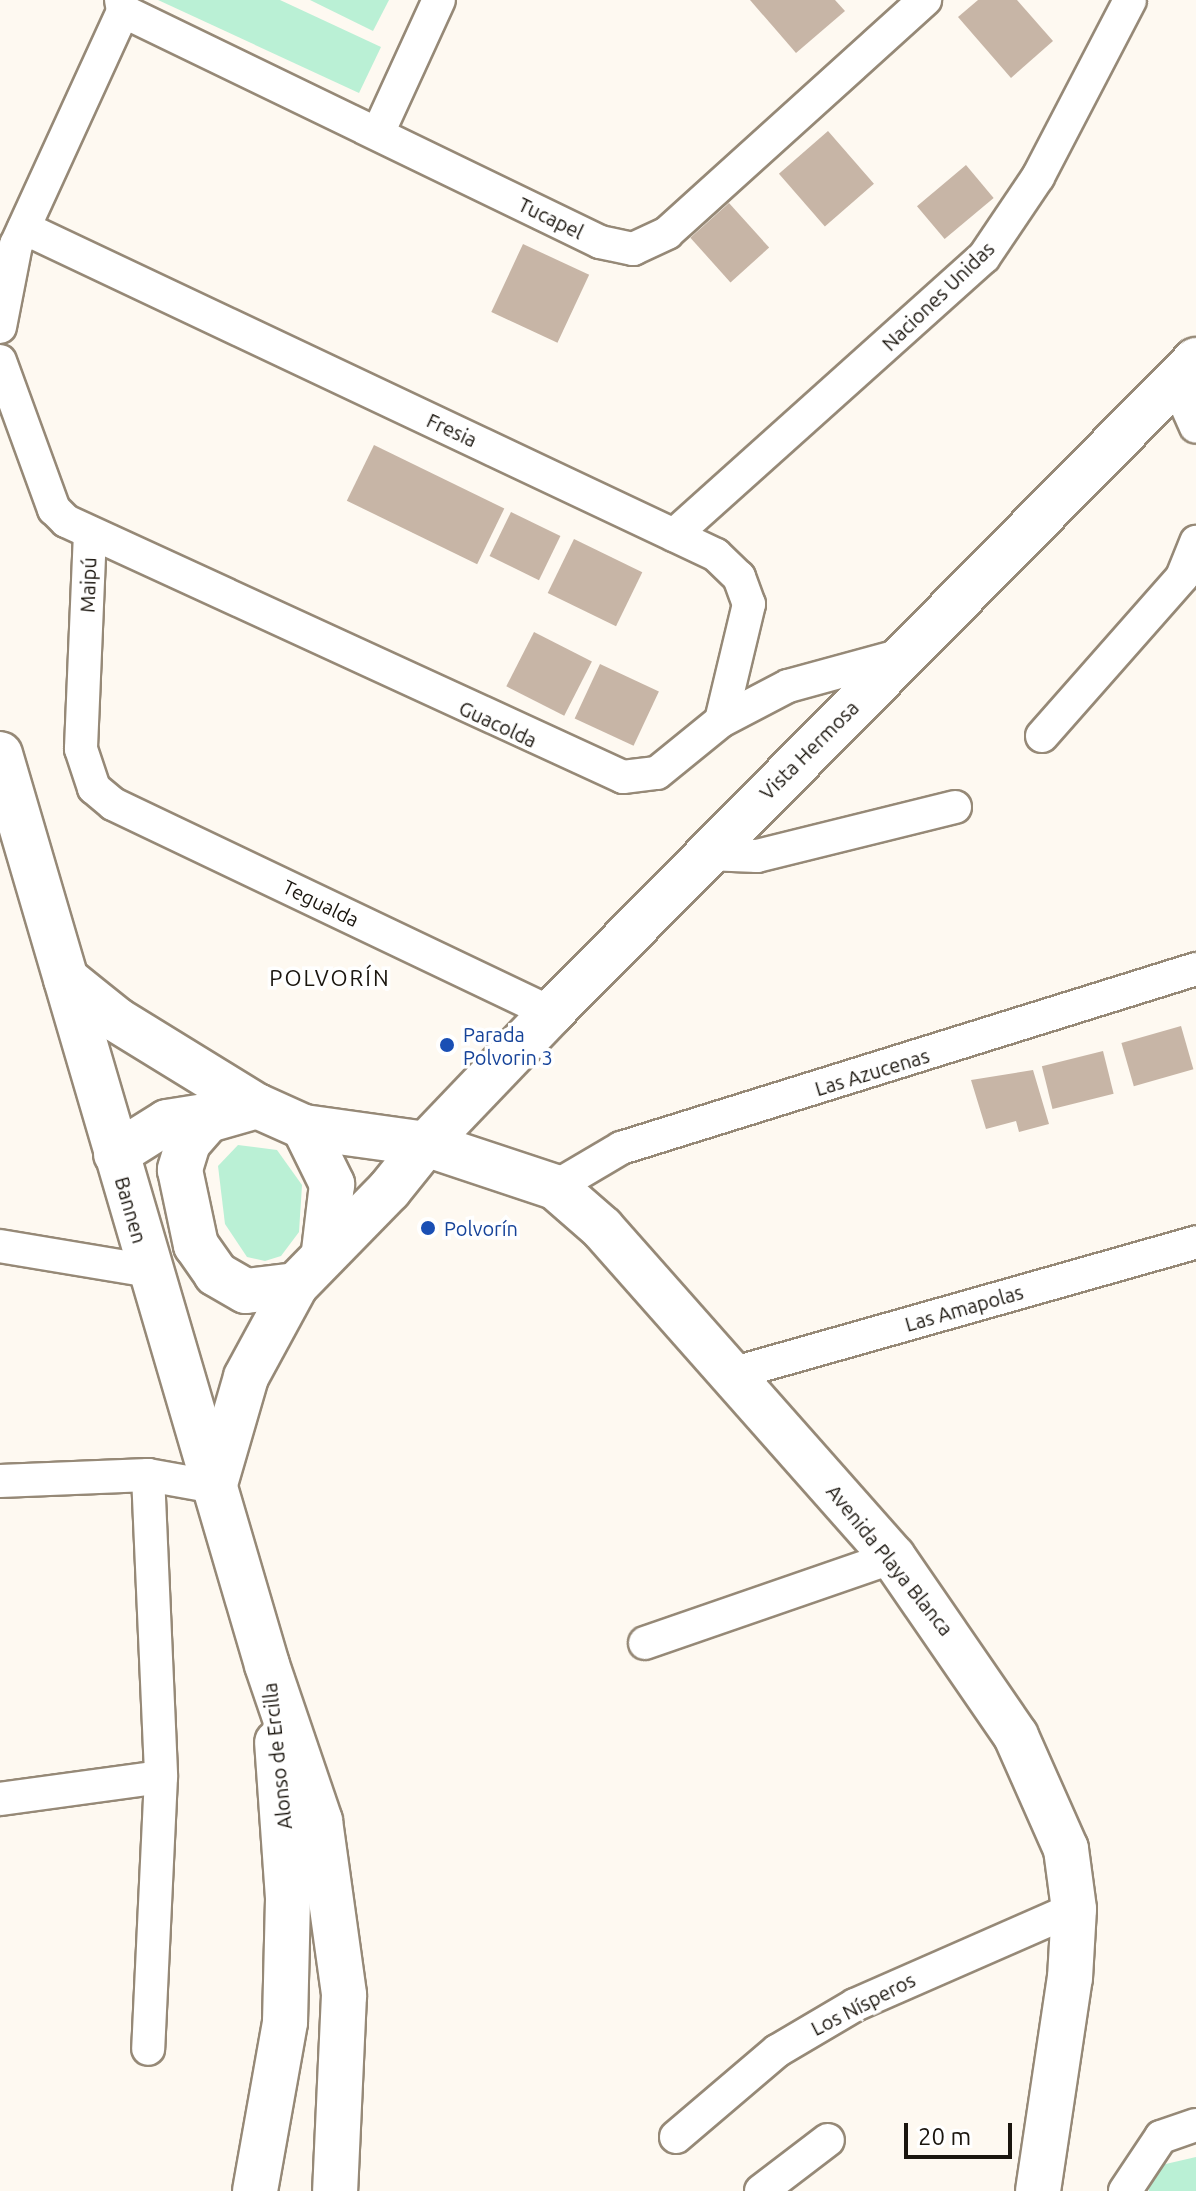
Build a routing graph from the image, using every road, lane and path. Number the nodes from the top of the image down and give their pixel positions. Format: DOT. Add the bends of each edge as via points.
graph roads {
  1 [pos="439,0"];
  2 [pos="925,0"];
  3 [pos="1130,0"];
  4 [pos="122,6"];
  5 [pos="378,133"];
  6 [pos="24,228"];
  7 [pos="0,327"];
  8 [pos="0,361"];
  9 [pos="1186,370"];
  10 [pos="1196,427"];
  11 [pos="90,533"];
  12 [pos="674,535"];
  13 [pos="1196,542"];
  14 [pos="905,654"];
  15 [pos="721,721"];
  16 [pos="1042,736"];
  17 [pos="0,754"];
  18 [pos="94,788"];
  19 [pos="955,807"];
  20 [pos="707,854"];
  21 [pos="1196,969"];
  22 [pos="66,979"];
  23 [pos="551,1013"];
  24 [pos="237,1110"];
  25 [pos="304,1127"];
  26 [pos="426,1144"];
  27 [pos="116,1154"];
  28 [pos="555,1187"];
  29 [pos="1196,1242"];
  30 [pos="0,1246"];
  31 [pos="324,1251"];
  32 [pos="149,1271"];
  33 [pos="296,1285"];
  34 [pos="236,1287"];
  35 [pos="731,1374"];
  36 [pos="148,1475"];
  37 [pos="0,1481"];
  38 [pos="215,1487"];
  39 [pos="893,1557"];
  40 [pos="645,1643"];
  41 [pos="267,1665"];
  42 [pos="161,1777"];
  43 [pos="0,1799"];
  44 [pos="1074,1909"];
  45 [pos="148,2049"];
  46 [pos="1196,2125"];
  47 [pos="676,2137"];
  48 [pos="828,2140"];
  49 [pos="1135,2184"];
  50 [pos="255,2191"];
  51 [pos="335,2191"];
  52 [pos="761,2191"];
  53 [pos="1038,2191"];
  1 -- 5 [label="street"];
  2 -- 5 [label="street, Tucapel" via="646,246 600,242"];
  3 -- 12 [label="street, Naciones Unidas" via="1038,177 984,257"];
  4 -- 5 [label="street, Tucapel"];
  4 -- 6 [label="street"];
  6 -- 7 [label="street"];
  6 -- 12 [label="street, Fresia"];
  8 -- 11 [label="street, Maipú" via="54,509"];
  9 -- 10 [label="street"];
  9 -- 14 [label="main road, Vista Hermosa"];
  11 -- 15 [label="street, Guacolda" via="623,777 657,773"];
  11 -- 18 [label="street, Maipú" via="81,749"];
  12 -- 15 [label="street, Fresia" via="729,565 746,592 747,630"];
  13 -- 16 [label="street" via="1182,577"];
  14 -- 15 [label="street, Guacolda" via="788,686"];
  14 -- 20 [label="main road, Vista Hermosa"];
  17 -- 22 [label="main road, Bannen"];
  18 -- 23 [label="street, Tegualda" via="113,804"];
  19 -- 20 [label="street" via="757,856"];
  20 -- 23 [label="main road, Vista Hermosa"];
  21 -- 28 [label="street, Las Azucenas" via="621,1148"];
  22 -- 24 [label="main road"];
  22 -- 27 [label="main road, Bannen"];
  23 -- 26 [label="main road, Vista Hermosa"];
  24 -- 25 [label="main road"];
  24 -- 27 [label="main road" via="167,1122"];
  24 -- 34 [label="main road" via="188,1143 179,1182 201,1256"];
  25 -- 26 [label="main road"];
  25 -- 31 [label="main road" via="332,1184"];
  26 -- 28 [label="main road, Avenida Playa Blanca"];
  26 -- 31 [label="main road, Vista Hermosa"];
  27 -- 32 [label="main road, Bannen"];
  28 -- 35 [label="main road, Avenida Playa Blanca" via="602,1228"];
  29 -- 35 [label="street, Las Amapolas"];
  30 -- 32 [label="street"];
  31 -- 33 [label="main road, Vista Hermosa"];
  32 -- 34 [label="main road"];
  32 -- 38 [label="main road, Bannen"];
  33 -- 34 [label="main road"];
  33 -- 38 [label="main road, Vista Hermosa" via="246,1377"];
  35 -- 39 [label="main road, Avenida Playa Blanca"];
  36 -- 37 [label="street"];
  36 -- 38 [label="street"];
  36 -- 42 [label="street"];
  38 -- 41 [label="main road, Bannen"];
  39 -- 40 [label="street"];
  39 -- 44 [label="main road, Avenida Playa Blanca" via="976,1670 1037,1773 1066,1849"];
  41 -- 50 [label="main road, Alonso de Ercilla" via="286,1835 288,1960 278,2084"];
  41 -- 51 [label="main road, Alonso de Ercilla" via="320,1821 340,1935 345,2055"];
  42 -- 43 [label="street"];
  42 -- 45 [label="street"];
  44 -- 47 [label="street, Los Nísperos" via="855,2005 777,2051"];
  44 -- 53 [label="main road, Avenida Playa Blanca"];
  46 -- 49 [label="street" via="1161,2137"];
  48 -- 52 [label="street"];
}
